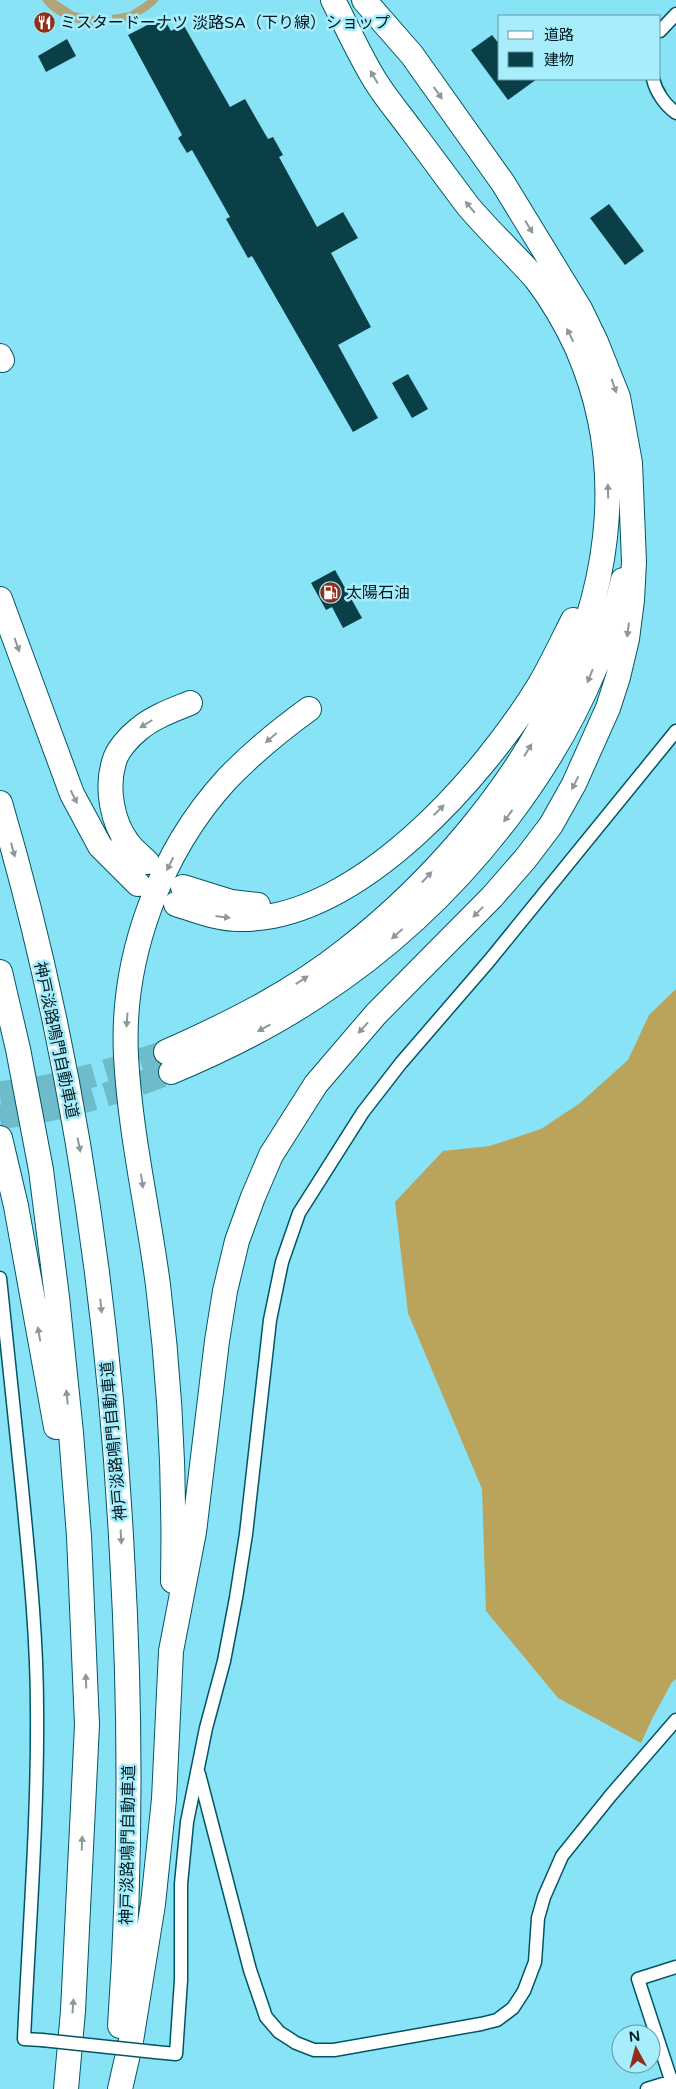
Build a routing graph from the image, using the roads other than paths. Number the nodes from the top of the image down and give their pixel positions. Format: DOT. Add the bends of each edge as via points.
graph roads {
  1 [pos="333,0"];
  2 [pos="364,0"];
  3 [pos="676,14"];
  4 [pos="661,30"];
  5 [pos="653,80"];
  6 [pos="676,113"];
  7 [pos="632,529"];
  8 [pos="605,540"];
  9 [pos="0,599"];
  10 [pos="190,703"];
  11 [pos="309,709"];
  12 [pos="676,731"];
  13 [pos="0,803"];
  14 [pos="147,862"];
  15 [pos="138,884"];
  16 [pos="180,896"];
  17 [pos="0,972"];
  18 [pos="0,1138"];
  19 [pos="0,1278"];
  20 [pos="79,1536"];
  21 [pos="172,1651"];
  22 [pos="676,1720"];
  23 [pos="198,1772"];
  24 [pos="676,1967"];
  25 [pos="674,2083"];
  26 [pos="66,2089"];
  27 [pos="115,2089"];
  28 [pos="120,2089"];
  29 [pos="647,2089"];
  8 -- 1 [label="highway, one-way" via="608,501 604,437 588,376 562,318 537,281 469,207 374,78"];
  2 -- 7 [label="highway, one-way" via="412,55 503,183 580,309 618,397 630,463"];
  3 -- 4 [label="street"];
  5 -- 6 [label="street" via="655,88"];
  7 -- 8 [label="highway, one-way" via="620,591 583,692 556,746 529,787 473,859 395,936 329,987 224,1050 169,1062 217,1029 303,980 381,922 419,887 483,814 532,744 556,698 589,611"];
  7 -- 21 [label="highway, one-way" via="632,600 627,639 608,708 574,784 550,825 498,890 376,1014 316,1084 271,1155 252,1197 236,1241 225,1291 194,1532"];
  16 -- 8 [label="highway, one-way" via="216,916 242,920 269,916 317,903 366,875 388,858 473,774 520,713 540,683 579,609"];
  9 -- 15 [label="highway, one-way" via="72,794 100,846"];
  10 -- 14 [label="highway, one-way" via="140,728 114,761 110,783 114,813 128,842"];
  11 -- 21 [label="highway, one-way" via="282,728 233,774 205,806 172,859 149,909 132,973 126,1054 129,1094 158,1286 169,1408 174,1555"];
  12 -- 23 [label="street" via="401,1063 363,1112 299,1213 282,1262 270,1320 239,1580"];
  13 -- 27 [label="highway, 神戸淡路鳴門自動車道, one-way" via="59,1039 83,1164 117,1452 129,1766 125,1917"];
  20 -- 17 [label="highway, one-way" via="70,1423 41,1170"];
  20 -- 18 [label="highway, one-way"];
  19 -- 23 [label="street, bridge" via="31,1579 38,1709 35,1853 24,2038 176,2054 183,1866 187,1822"];
  26 -- 20 [label="highway, one-way" via="74,2001 87,1725"];
  21 -- 28 [label="highway" via="164,1799 153,1904"];
  22 -- 23 [label="street" via="562,1856 538,1918 535,1962 524,1991 512,2008 497,2020 481,2024 334,2050 314,2050 296,2043 279,2032 266,2017 250,1970"];
  24 -- 25 [label="street" via="638,1979"];
  25 -- 29 [label="street"];
}
